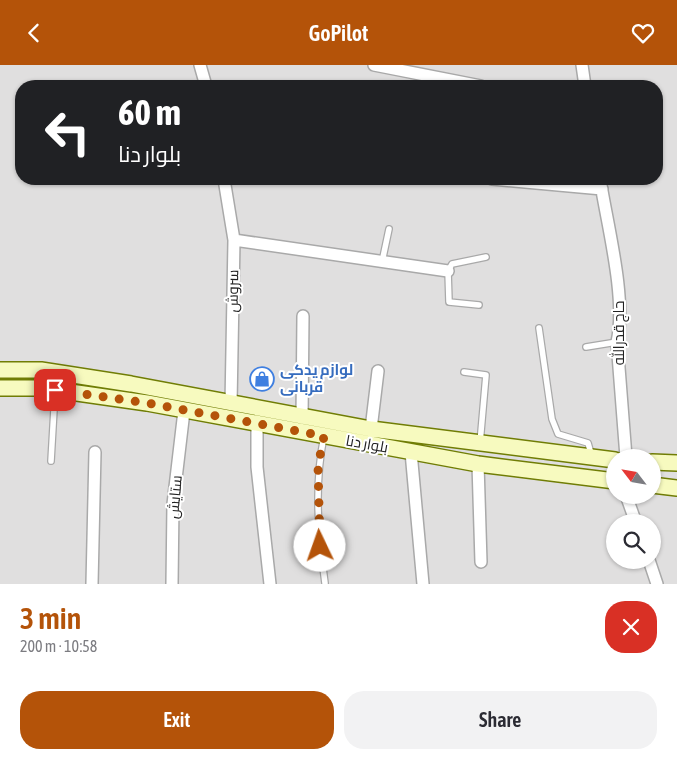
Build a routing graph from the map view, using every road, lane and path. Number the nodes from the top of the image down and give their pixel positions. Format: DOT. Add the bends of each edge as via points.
graph roads {
  1 [pos="200,65"];
  2 [pos="374,65"];
  3 [pos="582,65"];
  4 [pos="204,80"];
  5 [pos="450,80"];
  6 [pos="584,80"];
  7 [pos="225,185"];
  8 [pos="601,185"];
  9 [pos="389,229"];
  10 [pos="234,240"];
  11 [pos="486,257"];
  12 [pos="382,262"];
  13 [pos="448,271"];
  14 [pos="478,305"];
  15 [pos="303,316"];
  16 [pos="539,328"];
  17 [pos="616,342"];
  18 [pos="586,347"];
  19 [pos="0,370"];
  20 [pos="378,371"];
  21 [pos="464,372"];
  22 [pos="0,388"];
  23 [pos="55,390"];
  24 [pos="231,404"];
  25 [pos="184,411"];
  26 [pos="302,418"];
  27 [pos="257,424"];
  28 [pos="371,429"];
  29 [pos="324,436"];
  30 [pos="480,443"];
  31 [pos="625,449"];
  32 [pos="95,452"];
  33 [pos="411,452"];
  34 [pos="556,453"];
  35 [pos="592,458"];
  36 [pos="606,459"];
  37 [pos="52,461"];
  38 [pos="661,462"];
  39 [pos="677,463"];
  40 [pos="478,464"];
  41 [pos="552,473"];
  42 [pos="606,480"];
  43 [pos="661,486"];
  44 [pos="677,488"];
  45 [pos="481,562"];
  46 [pos="652,569"];
  47 [pos="325,583"];
  48 [pos="92,584"];
  49 [pos="172,584"];
  50 [pos="270,584"];
  51 [pos="423,584"];
  52 [pos="657,584"];
  1 -- 4 [label="street"];
  2 -- 5 [label="street"];
  3 -- 6 [label="street"];
  7 -- 10 [label="street, سروش"];
  8 -- 17 [label="street, حاج قدرالله" via="619,294 621,325"];
  9 -- 12 [label="lane"];
  10 -- 12 [label="street"];
  10 -- 24 [label="street, سروش"];
  11 -- 13 [label="lane" via="452,264"];
  12 -- 13 [label="street"];
  13 -- 14 [label="lane" via="449,302"];
  15 -- 26 [label="street"];
  16 -- 35 [label="lane" via="552,419 558,434 588,443"];
  17 -- 18 [label="lane"];
  17 -- 31 [label="street, حاج قدرالله"];
  19 -- 24 [label="main road, بلوار دنا" via="41,370"];
  20 -- 28 [label="street"];
  21 -- 30 [label="lane" via="486,375"];
  22 -- 23 [label="main road, بلوار دنا"];
  23 -- 25 [label="main road, بلوار دنا"];
  23 -- 37 [label="lane"];
  24 -- 26 [label="main road, بلوار دنا"];
  25 -- 27 [label="main road, بلوار دنا"];
  25 -- 49 [label="street, ستایش" via="173,504"];
  26 -- 28 [label="main road, بلوار دنا"];
  27 -- 29 [label="main road, بلوار دنا"];
  27 -- 50 [label="street" via="257,467"];
  28 -- 30 [label="main road, بلوار دنا"];
  29 -- 33 [label="main road, بلوار دنا"];
  29 -- 47 [label="lane" via="318,466 318,494"];
  30 -- 34 [label="main road, بلوار دنا"];
  32 -- 48 [label="street"];
  33 -- 40 [label="main road, بلوار دنا"];
  33 -- 51 [label="street"];
  34 -- 35 [label="main road, بلوار دنا"];
  34 -- 41 [label="main road"];
  35 -- 36 [label="main road, بلوار دنا"];
  38 -- 39 [label="main road"];
  40 -- 41 [label="main road, بلوار دنا"];
  40 -- 45 [label="street"];
  41 -- 42 [label="main road, بلوار دنا"];
  43 -- 44 [label="main road"];
  46 -- 52 [label="street"];
}
